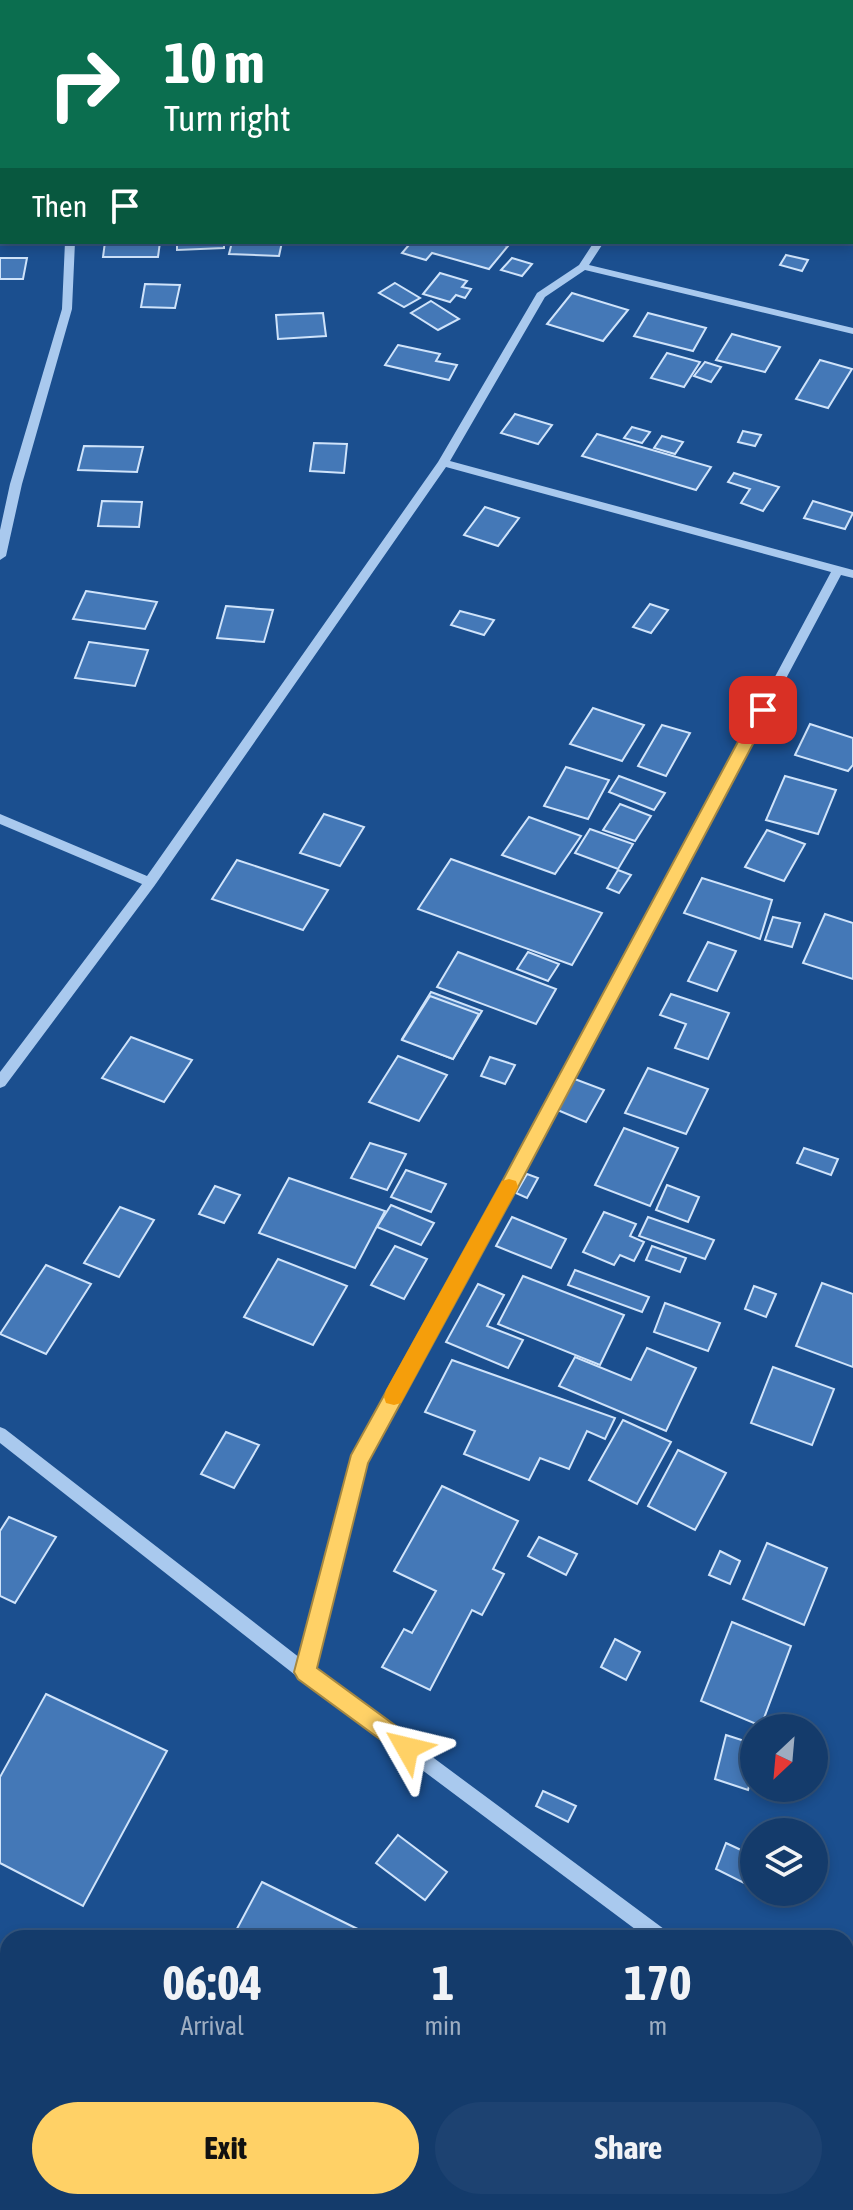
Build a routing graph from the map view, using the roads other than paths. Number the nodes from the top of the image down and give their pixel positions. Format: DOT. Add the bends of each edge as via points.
graph roads {
  1 [pos="70,244"];
  2 [pos="598,244"];
  3 [pos="583,267"];
  4 [pos="853,331"];
  5 [pos="443,463"];
  6 [pos="0,556"];
  7 [pos="845,572"];
  8 [pos="0,819"];
  9 [pos="150,882"];
  10 [pos="0,1082"];
  11 [pos="0,1434"];
  12 [pos="305,1672"];
  13 [pos="651,1930"];
  1 -- 6 [label="street" via="67,309"];
  2 -- 3 [label="street"];
  3 -- 4 [label="street"];
  3 -- 5 [label="street" via="541,295"];
  5 -- 7 [label="street"];
  5 -- 9 [label="street"];
  7 -- 12 [label="street" via="358,1461"];
  8 -- 9 [label="street"];
  9 -- 10 [label="street"];
  11 -- 12 [label="street"];
  12 -- 13 [label="street"];
}
